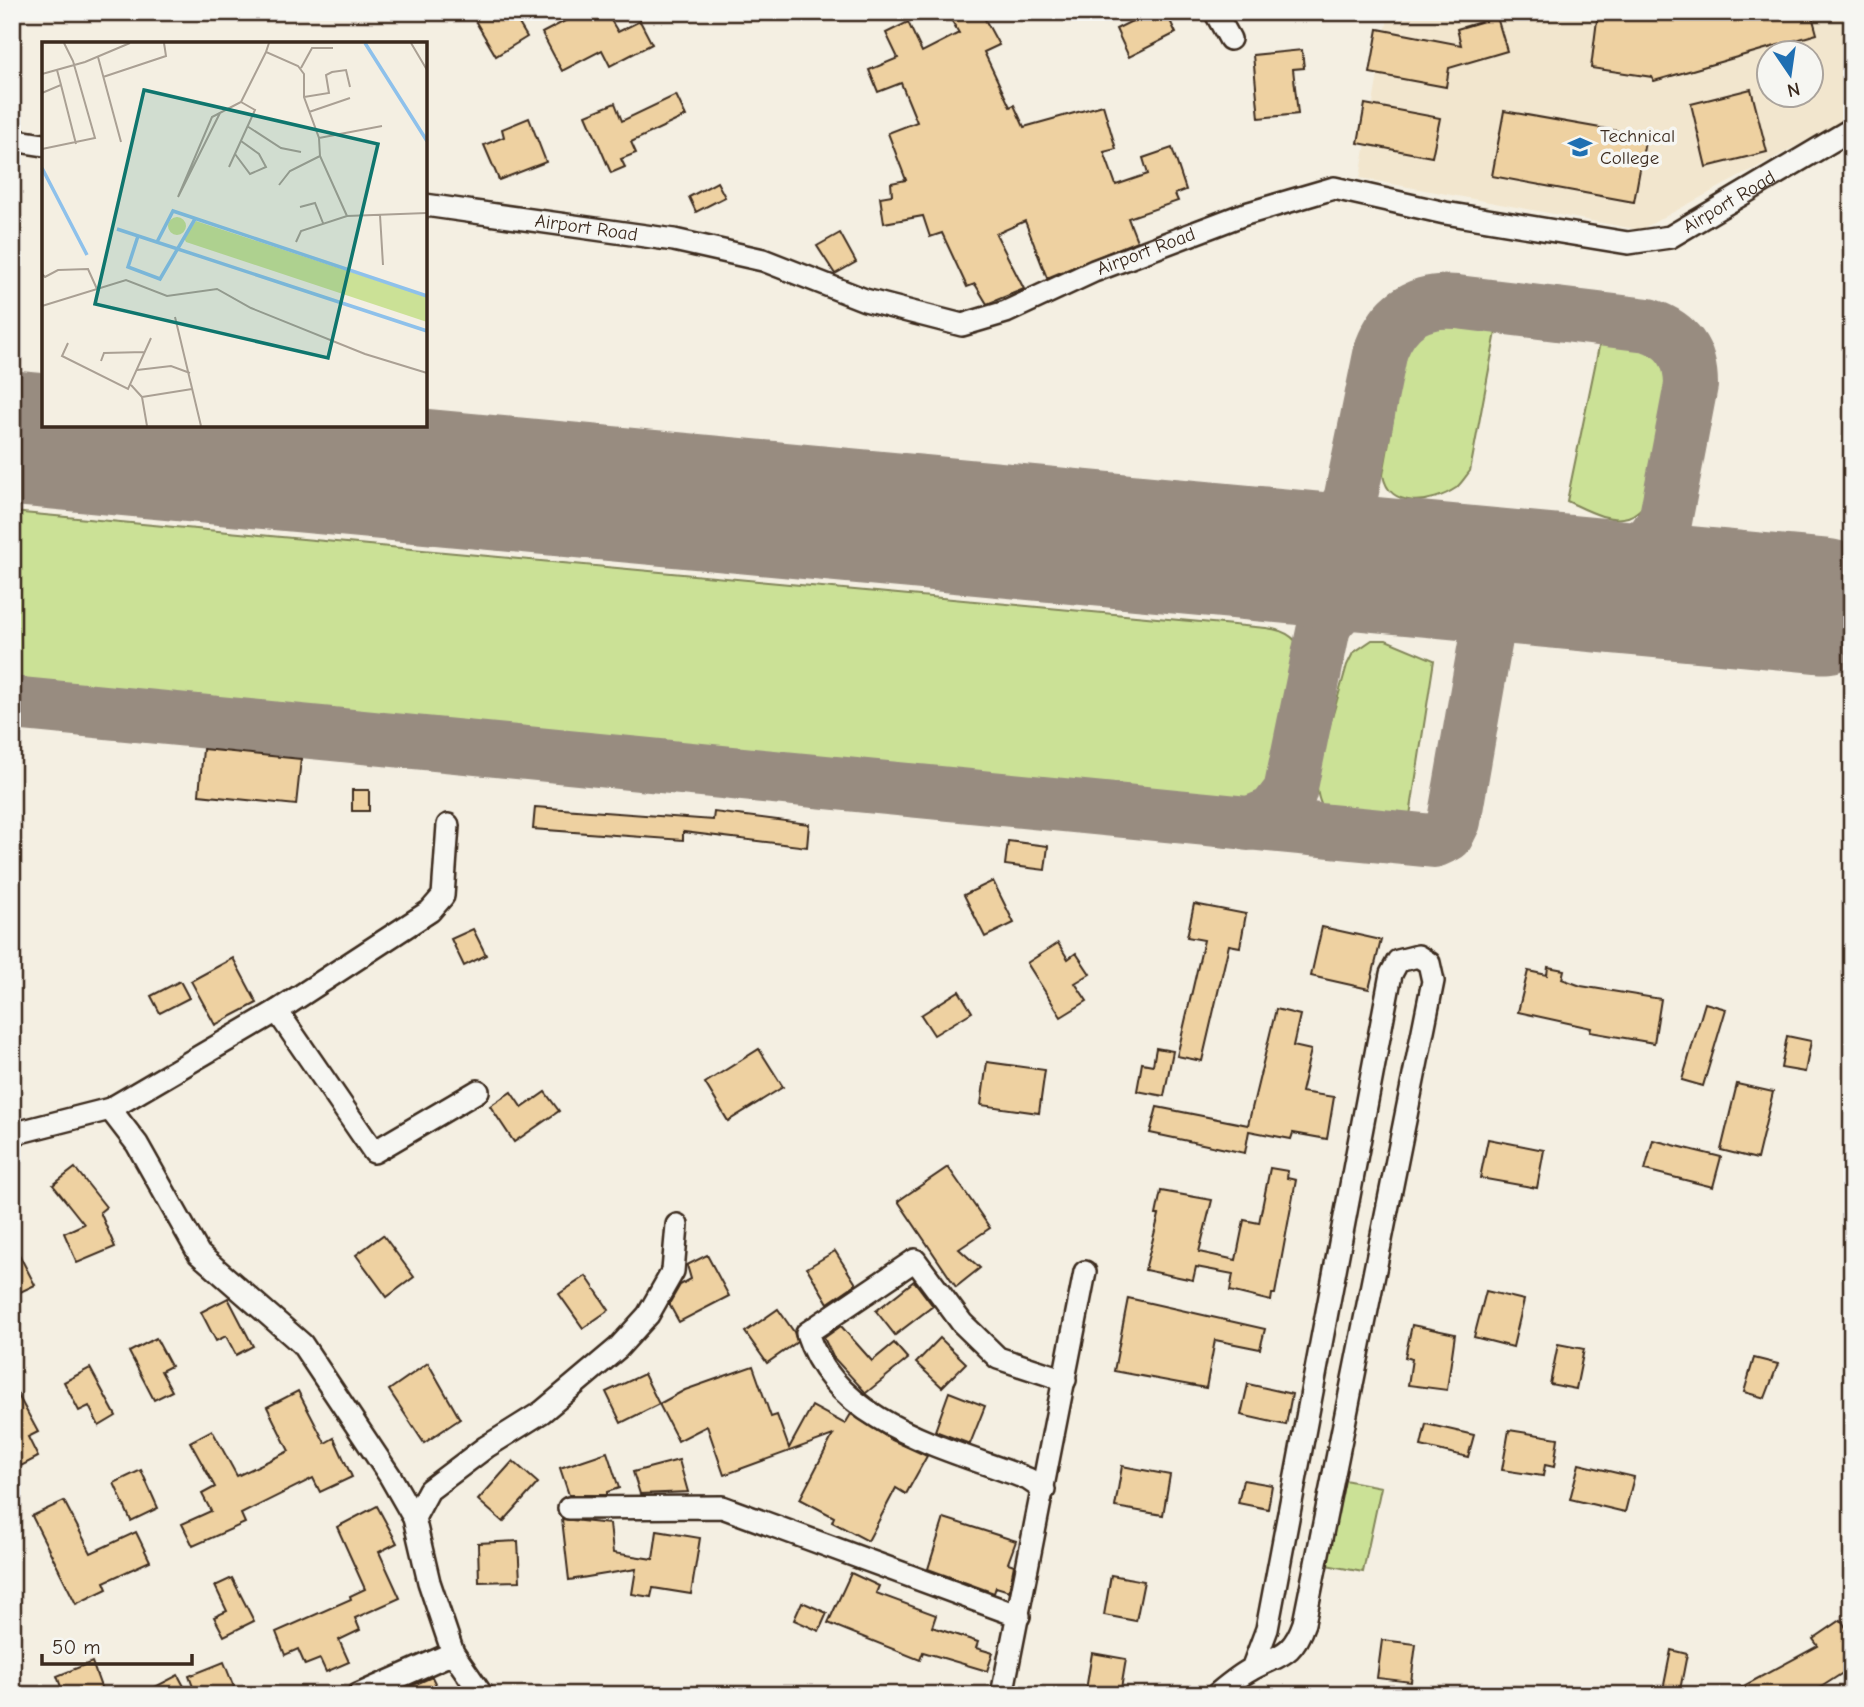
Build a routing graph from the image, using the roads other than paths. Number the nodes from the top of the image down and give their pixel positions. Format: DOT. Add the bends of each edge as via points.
graph roads {
  1 [pos="1215,12"];
  2 [pos="1230,39"];
  3 [pos="1852,129"];
  4 [pos="12,139"];
  5 [pos="42,145"];
  6 [pos="427,205"];
  7 [pos="448,825"];
  8 [pos="277,1010"];
  9 [pos="478,1091"];
  10 [pos="110,1109"];
  11 [pos="12,1134"];
  12 [pos="677,1225"];
  13 [pos="1085,1272"];
  14 [pos="1065,1380"];
  15 [pos="1044,1490"];
  16 [pos="569,1508"];
  17 [pos="414,1518"];
  18 [pos="1019,1616"];
  19 [pos="453,1653"];
  20 [pos="1252,1669"];
  21 [pos="358,1695"];
  22 [pos="482,1695"];
  23 [pos="1002,1695"];
  24 [pos="1216,1695"];
  1 -- 2 [label="street"];
  3 -- 6 [label="street, Airport Road" via="1670,237 1628,243 1445,214 1334,188 1242,215 1094,271 1006,312 962,325 865,300 763,260 674,240"];
  4 -- 5 [label="street"];
  7 -- 8 [label="street" via="443,895 430,911"];
  8 -- 9 [label="street" via="374,1152"];
  8 -- 10 [label="street"];
  10 -- 11 [label="street"];
  10 -- 17 [label="street" via="137,1144 200,1254 302,1344"];
  12 -- 17 [label="street" via="673,1271 648,1315 618,1348 542,1412 429,1490"];
  13 -- 14 [label="street"];
  14 -- 15 [label="street"];
  14 -- 15 [label="street" via="998,1358 962,1323 915,1260 807,1333 814,1356 852,1400 879,1420 1028,1479"];
  15 -- 18 [label="street"];
  16 -- 18 [label="street" via="722,1507"];
  17 -- 19 [label="street"];
  18 -- 23 [label="street"];
  19 -- 21 [label="street"];
  19 -- 22 [label="street"];
  20 -- 20 [label="street" via="1267,1629 1391,974 1398,961 1418,956 1429,963 1433,981 1304,1623 1291,1649"];
  20 -- 24 [label="street"];
}
